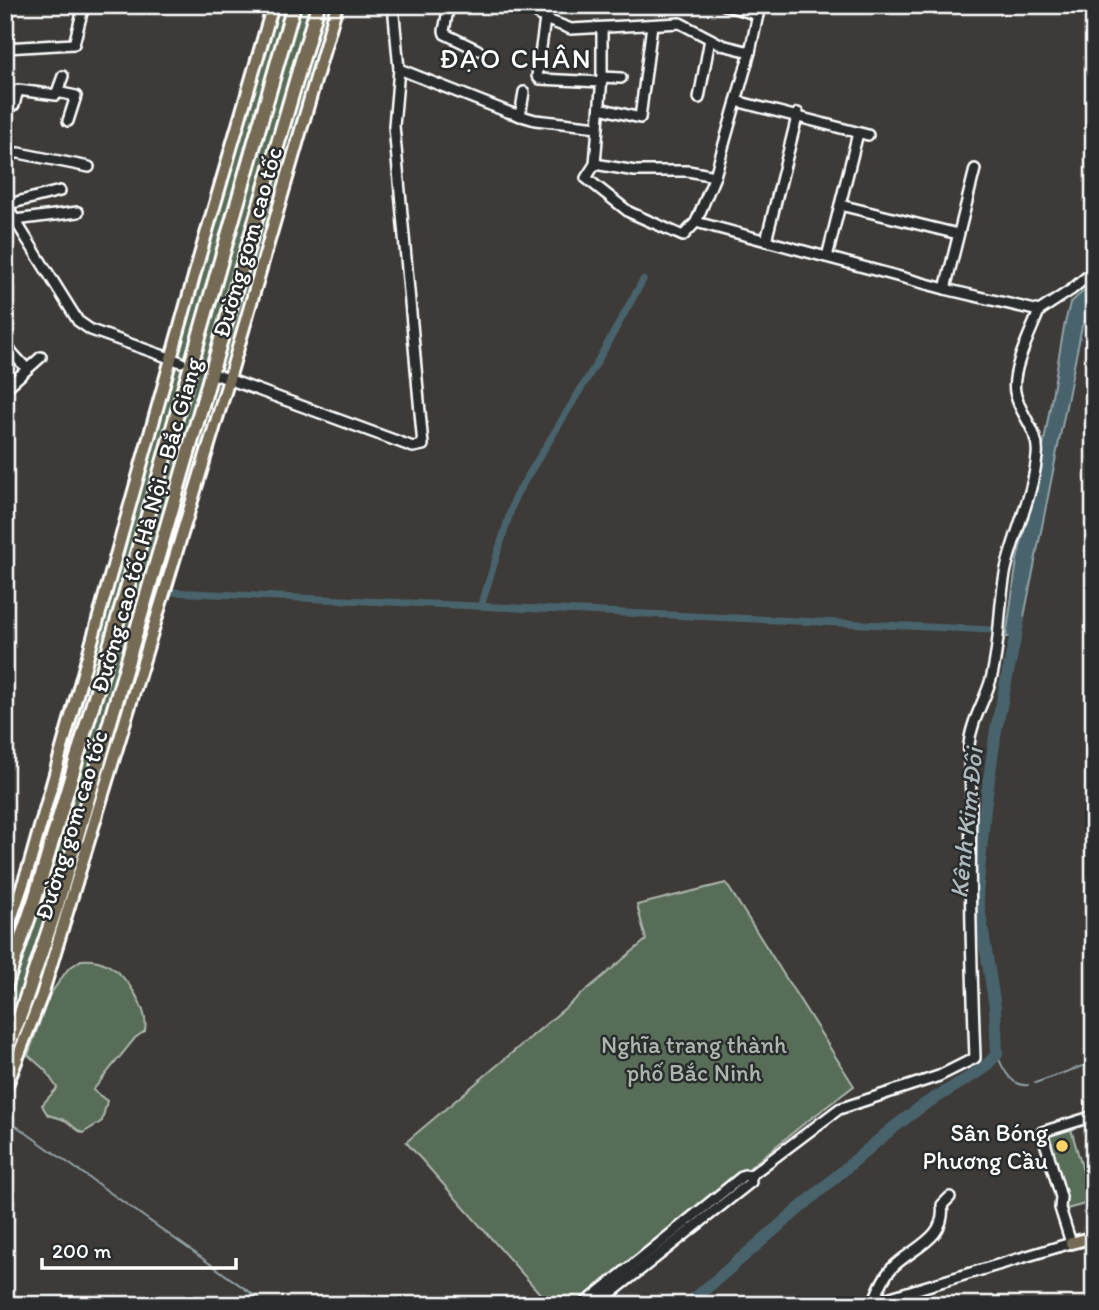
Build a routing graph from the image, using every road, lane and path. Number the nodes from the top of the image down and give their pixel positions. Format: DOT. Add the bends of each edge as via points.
graph roads {
  1 [pos="273,5"];
  2 [pos="294,5"];
  3 [pos="318,5"];
  4 [pos="337,5"];
  5 [pos="393,5"];
  6 [pos="449,5"];
  7 [pos="526,5"];
  8 [pos="724,5"];
  9 [pos="82,6"];
  10 [pos="737,7"];
  11 [pos="759,10"];
  12 [pos="545,19"];
  13 [pos="652,25"];
  14 [pos="602,28"];
  15 [pos="710,39"];
  16 [pos="5,47"];
  17 [pos="478,50"];
  18 [pos="750,51"];
  19 [pos="398,69"];
  20 [pos="62,76"];
  21 [pos="621,78"];
  22 [pos="601,79"];
  23 [pos="57,92"];
  24 [pos="524,92"];
  25 [pos="699,98"];
  26 [pos="736,102"];
  27 [pos="5,104"];
  28 [pos="600,108"];
  29 [pos="797,114"];
  30 [pos="520,116"];
  31 [pos="68,121"];
  32 [pos="598,127"];
  33 [pos="5,153"];
  34 [pos="595,164"];
  35 [pos="89,167"];
  36 [pos="975,169"];
  37 [pos="715,176"];
  38 [pos="60,191"];
  39 [pos="5,204"];
  40 [pos="840,205"];
  41 [pos="78,212"];
  42 [pos="15,220"];
  43 [pos="696,222"];
  44 [pos="958,234"];
  45 [pos="766,241"];
  46 [pos="827,257"];
  47 [pos="1094,271"];
  48 [pos="945,289"];
  49 [pos="1039,311"];
  50 [pos="5,345"];
  51 [pos="41,357"];
  52 [pos="176,360"];
  53 [pos="27,369"];
  54 [pos="217,375"];
  55 [pos="229,379"];
  56 [pos="5,389"];
  57 [pos="5,937"];
  58 [pos="5,987"];
  59 [pos="5,1054"];
  60 [pos="5,1090"];
  61 [pos="1094,1116"];
  62 [pos="750,1176"];
  63 [pos="950,1197"];
  64 [pos="1094,1237"];
  65 [pos="1071,1243"];
  66 [pos="873,1303"];
  67 [pos="583,1305"];
  68 [pos="596,1305"];
  1 -- 52 [label="main road, Đường gom cao tốc"];
  2 -- 58 [label="highway, Đường cao tốc Hà Nội - Bắc Giang" via="122,605"];
  3 -- 59 [label="highway, Đường cao tốc Hà Nội - Bắc Giang" via="57,905"];
  4 -- 55 [label="main road, Đường gom cao tốc"];
  5 -- 19 [label="street"];
  6 -- 17 [label="street" via="445,34"];
  7 -- 12 [label="street"];
  8 -- 10 [label="street"];
  9 -- 16 [label="street" via="74,44"];
  10 -- 11 [label="street"];
  11 -- 18 [label="street"];
  12 -- 14 [label="street" via="571,29"];
  12 -- 22 [label="street" via="537,76"];
  13 -- 14 [label="street"];
  13 -- 15 [label="street" via="680,23"];
  13 -- 28 [label="street" via="640,118"];
  14 -- 22 [label="street"];
  15 -- 18 [label="street"];
  15 -- 25 [label="street"];
  18 -- 26 [label="street"];
  19 -- 30 [label="street"];
  19 -- 55 [label="street" via="394,126 423,445 413,447"];
  20 -- 23 [label="street"];
  21 -- 22 [label="street"];
  22 -- 28 [label="street"];
  23 -- 27 [label="street" via="18,90 13,105"];
  23 -- 31 [label="street" via="76,96"];
  24 -- 30 [label="street"];
  26 -- 29 [label="street"];
  26 -- 37 [label="street"];
  28 -- 32 [label="street"];
  29 -- 40 [label="street" via="863,134"];
  29 -- 45 [label="street"];
  30 -- 32 [label="street"];
  32 -- 34 [label="street"];
  33 -- 35 [label="street"];
  34 -- 37 [label="street"];
  34 -- 43 [label="street" via="586,178 629,212 683,236"];
  36 -- 44 [label="street"];
  37 -- 43 [label="street"];
  38 -- 39 [label="street"];
  39 -- 42 [label="street"];
  40 -- 44 [label="street"];
  40 -- 46 [label="street"];
  41 -- 42 [label="street"];
  42 -- 52 [label="street" via="82,324"];
  43 -- 45 [label="street"];
  44 -- 48 [label="street"];
  45 -- 46 [label="street"];
  46 -- 48 [label="street"];
  47 -- 49 [label="street"];
  48 -- 49 [label="street"];
  49 -- 62 [label="street" via="1014,384 1037,438 1037,458 1006,568 997,656 969,745 975,1058 939,1076 839,1109"];
  50 -- 53 [label="street"];
  51 -- 53 [label="street"];
  52 -- 57 [label="main road, Đường gom cao tốc"];
  53 -- 56 [label="street"];
  54 -- 55 [label="street"];
  55 -- 60 [label="main road, Đường gom cao tốc" via="42,995"];
  61 -- 65 [label="street" via="1042,1132"];
  62 -- 67 [label="street" via="744,1175"];
  62 -- 68 [label="street" via="751,1182"];
  63 -- 66 [label="street" via="942,1205 934,1236 890,1270"];
  64 -- 65 [label="main road"];
  65 -- 66 [label="street"];
}
